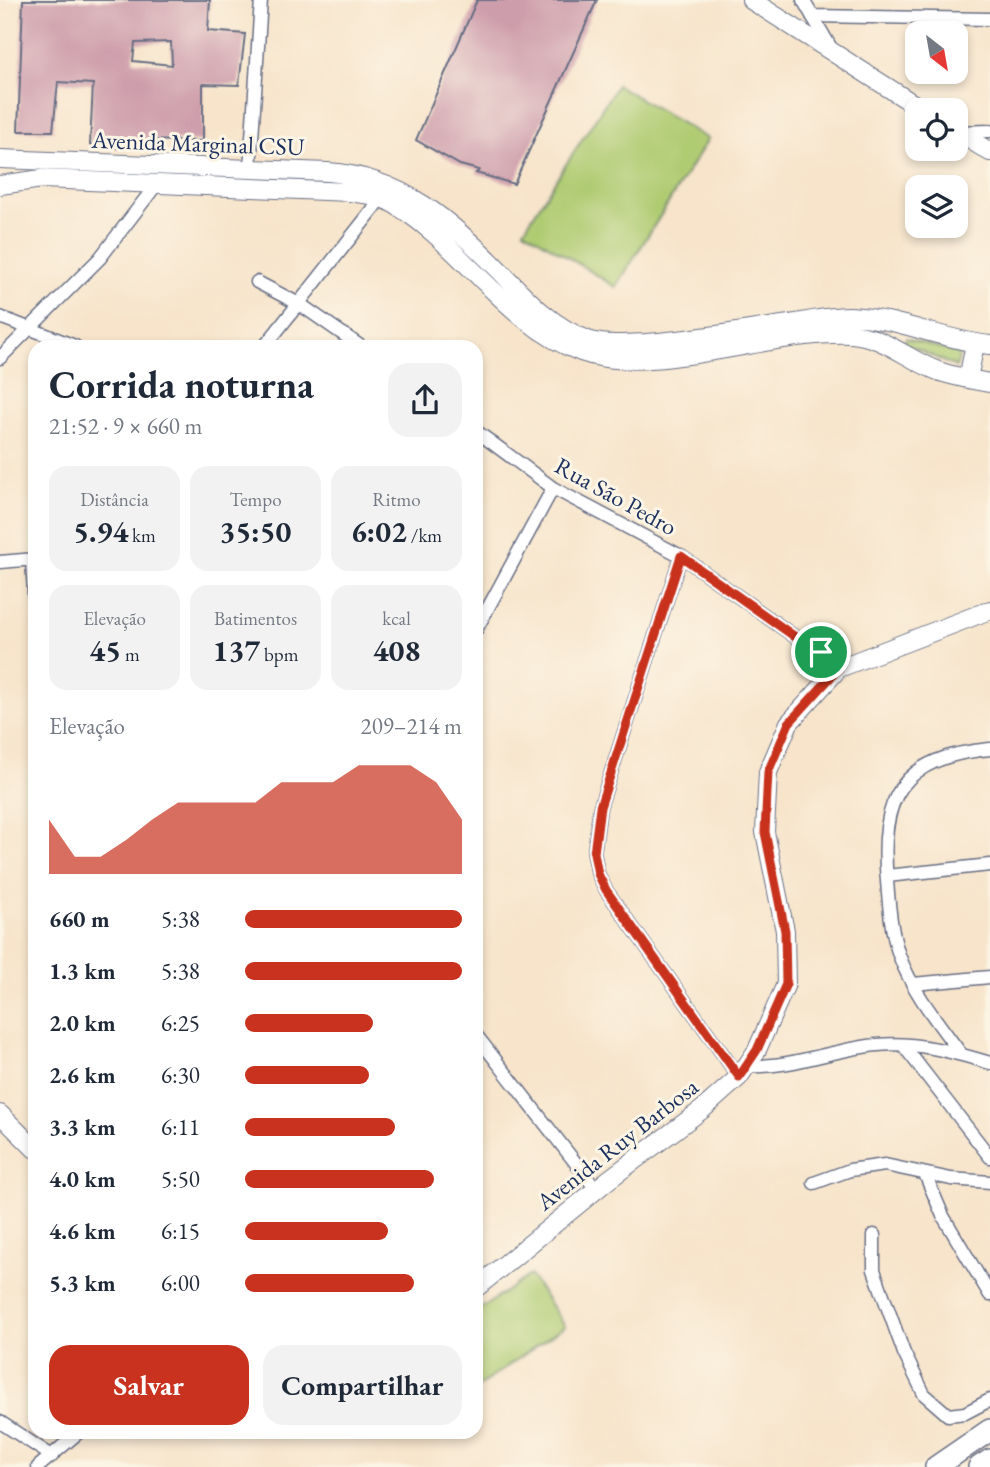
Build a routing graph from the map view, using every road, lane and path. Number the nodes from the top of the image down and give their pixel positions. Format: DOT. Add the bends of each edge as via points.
graph roads {
  1 [pos="261,0"];
  2 [pos="751,0"];
  3 [pos="803,0"];
  4 [pos="812,16"];
  5 [pos="990,19"];
  6 [pos="833,52"];
  7 [pos="905,98"];
  8 [pos="968,131"];
  9 [pos="990,131"];
  10 [pos="968,138"];
  11 [pos="990,152"];
  12 [pos="0,159"];
  13 [pos="250,169"];
  14 [pos="0,185"];
  15 [pos="156,185"];
  16 [pos="387,192"];
  17 [pos="257,282"];
  18 [pos="301,305"];
  19 [pos="0,317"];
  20 [pos="29,329"];
  21 [pos="59,340"];
  22 [pos="270,340"];
  23 [pos="351,340"];
  24 [pos="983,344"];
  25 [pos="0,358"];
  26 [pos="968,379"];
  27 [pos="990,383"];
  28 [pos="483,436"];
  29 [pos="553,488"];
  30 [pos="681,556"];
  31 [pos="28,559"];
  32 [pos="0,562"];
  33 [pos="990,610"];
  34 [pos="483,617"];
  35 [pos="839,668"];
  36 [pos="990,749"];
  37 [pos="990,865"];
  38 [pos="887,876"];
  39 [pos="990,977"];
  40 [pos="913,984"];
  41 [pos="483,1044"];
  42 [pos="903,1045"];
  43 [pos="961,1054"];
  44 [pos="990,1063"];
  45 [pos="744,1071"];
  46 [pos="0,1114"];
  47 [pos="28,1142"];
  48 [pos="990,1157"];
  49 [pos="925,1174"];
  50 [pos="990,1182"];
  51 [pos="814,1183"];
  52 [pos="596,1189"];
  53 [pos="874,1235"];
  54 [pos="483,1282"];
  55 [pos="990,1295"];
  56 [pos="990,1399"];
  57 [pos="0,1422"];
  58 [pos="990,1430"];
  59 [pos="71,1439"];
  60 [pos="52,1456"];
  61 [pos="990,1460"];
  62 [pos="38,1467"];
  63 [pos="936,1467"];
  64 [pos="979,1467"];
  1 -- 13 [label="street"];
  2 -- 6 [label="main road"];
  3 -- 4 [label="street"];
  4 -- 5 [label="street"];
  4 -- 6 [label="street"];
  6 -- 7 [label="main road"];
  8 -- 9 [label="street"];
  10 -- 11 [label="main road"];
  12 -- 13 [label="main road, Avenida Marginal CSU"];
  13 -- 16 [label="main road, Avenida Marginal CSU" via="348,173"];
  14 -- 15 [label="main road, Avenida Marginal CSU" via="42,179"];
  15 -- 16 [label="main road, Avenida Marginal CSU"];
  15 -- 20 [label="street" via="100,258"];
  16 -- 18 [label="street"];
  16 -- 24 [label="main road" via="418,201 455,229 554,323 591,341 620,345 681,341 850,316"];
  16 -- 26 [label="main road" via="547,335 593,356 652,358 850,334 868,337 937,370"];
  17 -- 18 [label="street"];
  18 -- 22 [label="street"];
  18 -- 23 [label="street"];
  19 -- 20 [label="street"];
  20 -- 21 [label="street"];
  20 -- 25 [label="street"];
  24 -- 26 [label="main road"];
  26 -- 27 [label="main road"];
  28 -- 29 [label="street, Rua São Pedro"];
  29 -- 30 [label="street, Rua São Pedro"];
  29 -- 34 [label="street"];
  30 -- 35 [label="street, Rua São Pedro"];
  30 -- 45 [label="street" via="613,761 594,853 606,890"];
  31 -- 32 [label="street"];
  33 -- 35 [label="main road, Avenida Ruy Barbosa"];
  35 -- 45 [label="main road, Avenida Ruy Barbosa" via="789,723 768,772 765,832 785,931 787,973 780,1004"];
  36 -- 38 [label="street" via="929,763 901,788 886,820"];
  37 -- 38 [label="street"];
  38 -- 40 [label="street" via="899,955"];
  39 -- 40 [label="street"];
  40 -- 43 [label="street"];
  41 -- 52 [label="street"];
  42 -- 43 [label="street"];
  42 -- 45 [label="street" via="878,1045"];
  42 -- 48 [label="street"];
  43 -- 44 [label="street"];
  45 -- 52 [label="main road, Avenida Ruy Barbosa" via="703,1109"];
  46 -- 47 [label="main road"];
  49 -- 50 [label="street"];
  49 -- 51 [label="street" via="885,1165 850,1170"];
  49 -- 55 [label="street" via="943,1216"];
  52 -- 54 [label="main road, Avenida Ruy Barbosa"];
  53 -- 56 [label="street" via="874,1270 880,1290 924,1394 948,1415 965,1413"];
  57 -- 60 [label="street"];
  58 -- 63 [label="main road"];
  59 -- 60 [label="street"];
  60 -- 62 [label="street"];
  61 -- 64 [label="main road"];
}
